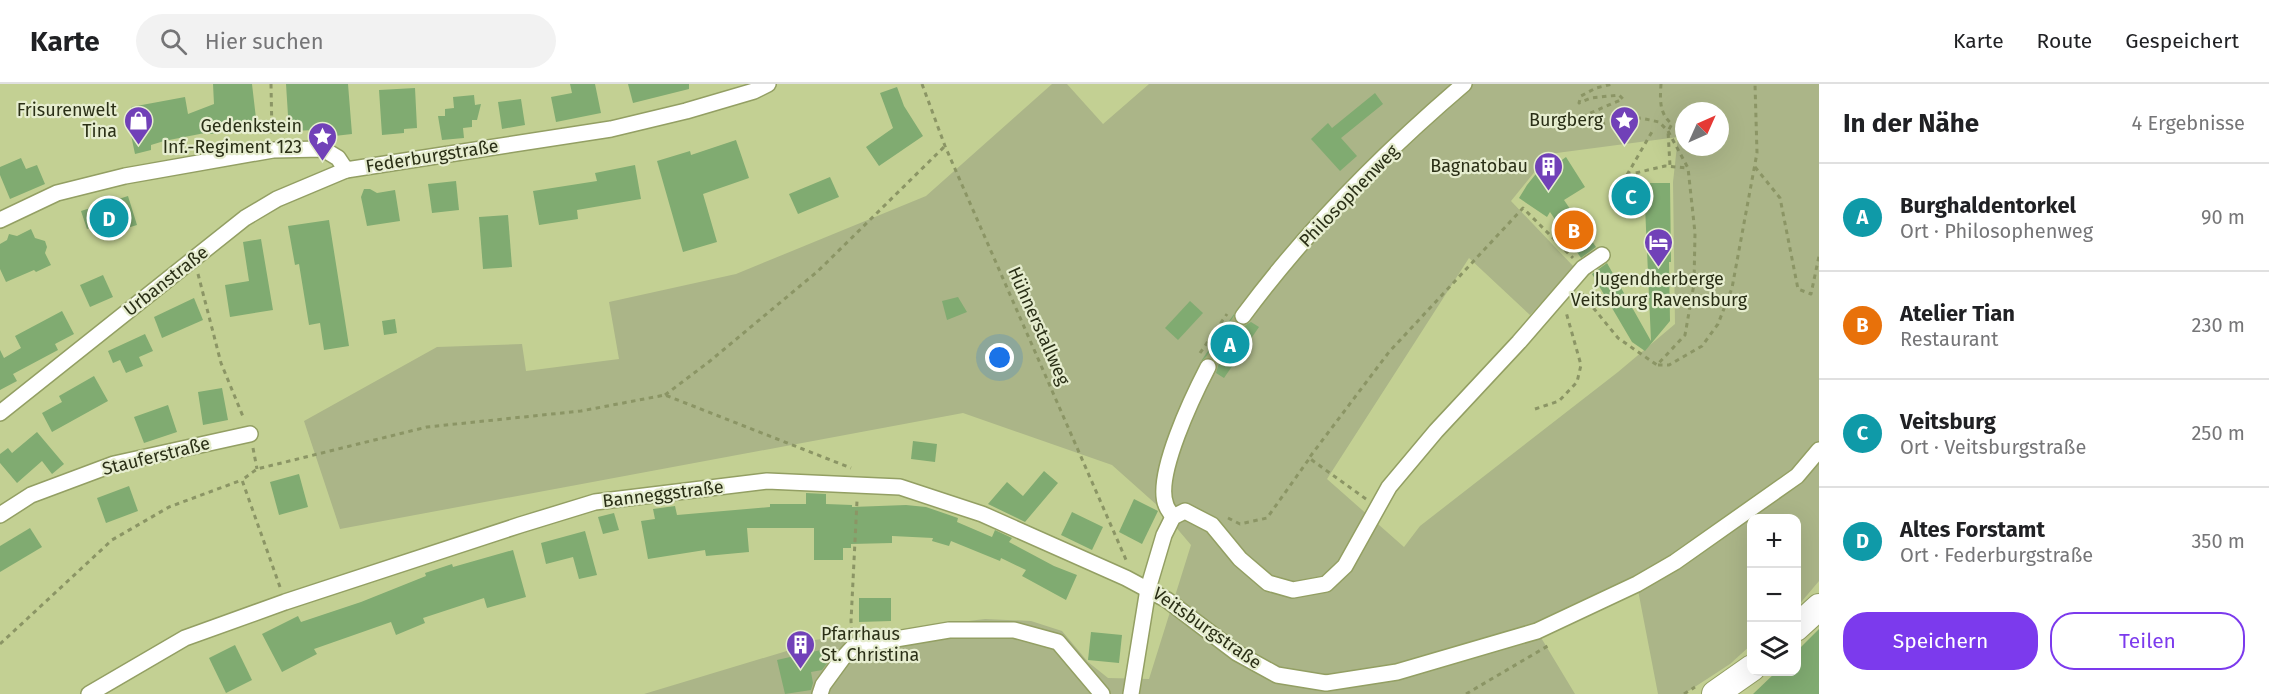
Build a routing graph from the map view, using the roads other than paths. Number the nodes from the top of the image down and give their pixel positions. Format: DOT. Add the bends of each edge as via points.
graph roads {
  1 [pos="768,84"];
  2 [pos="1464,84"];
  3 [pos="346,170"];
  4 [pos="0,220"];
  5 [pos="1602,255"];
  6 [pos="1242,316"];
  7 [pos="1203,362"];
  8 [pos="0,413"];
  9 [pos="250,434"];
  10 [pos="1819,450"];
  11 [pos="0,515"];
  12 [pos="1173,517"];
  13 [pos="1148,589"];
  14 [pos="1819,607"];
  15 [pos="1801,624"];
  16 [pos="1747,672"];
  17 [pos="89,694"];
  18 [pos="820,694"];
  19 [pos="1102,694"];
  20 [pos="1131,694"];
  21 [pos="1715,694"];
  1 -- 3 [label="street, Federburgstraße" via="686,111 611,129"];
  2 -- 6 [label="street, Philosophenweg" via="1377,164 1300,246"];
  3 -- 4 [label="street, Federburgstraße" via="338,158 323,149 273,150 125,176 57,193"];
  3 -- 8 [label="street, Urbanstraße" via="277,199 245,218"];
  5 -- 12 [label="street" via="1569,283 1389,487 1346,566 1326,584 1293,590 1268,583 1240,559 1212,525 1185,511"];
  7 -- 12 [label="street" via="1166,475 1165,503"];
  9 -- 11 [label="street, Stauferstraße" via="114,464 31,495"];
  10 -- 13 [label="street, Veitsburgstraße" via="1797,476 1675,562 1637,584 1537,631 1397,672 1326,683 1277,675 1237,653"];
  12 -- 13 [label="street, Veitsburgstraße"];
  13 -- 17 [label="street, Banneggstraße" via="982,514 900,487 857,478 767,482 595,502 520,525 185,638"];
  13 -- 20 [label="street"];
  14 -- 15 [label="main road"];
  16 -- 21 [label="main road"];
  18 -- 19 [label="street" via="854,646 949,630 1014,630 1058,642"];
}
